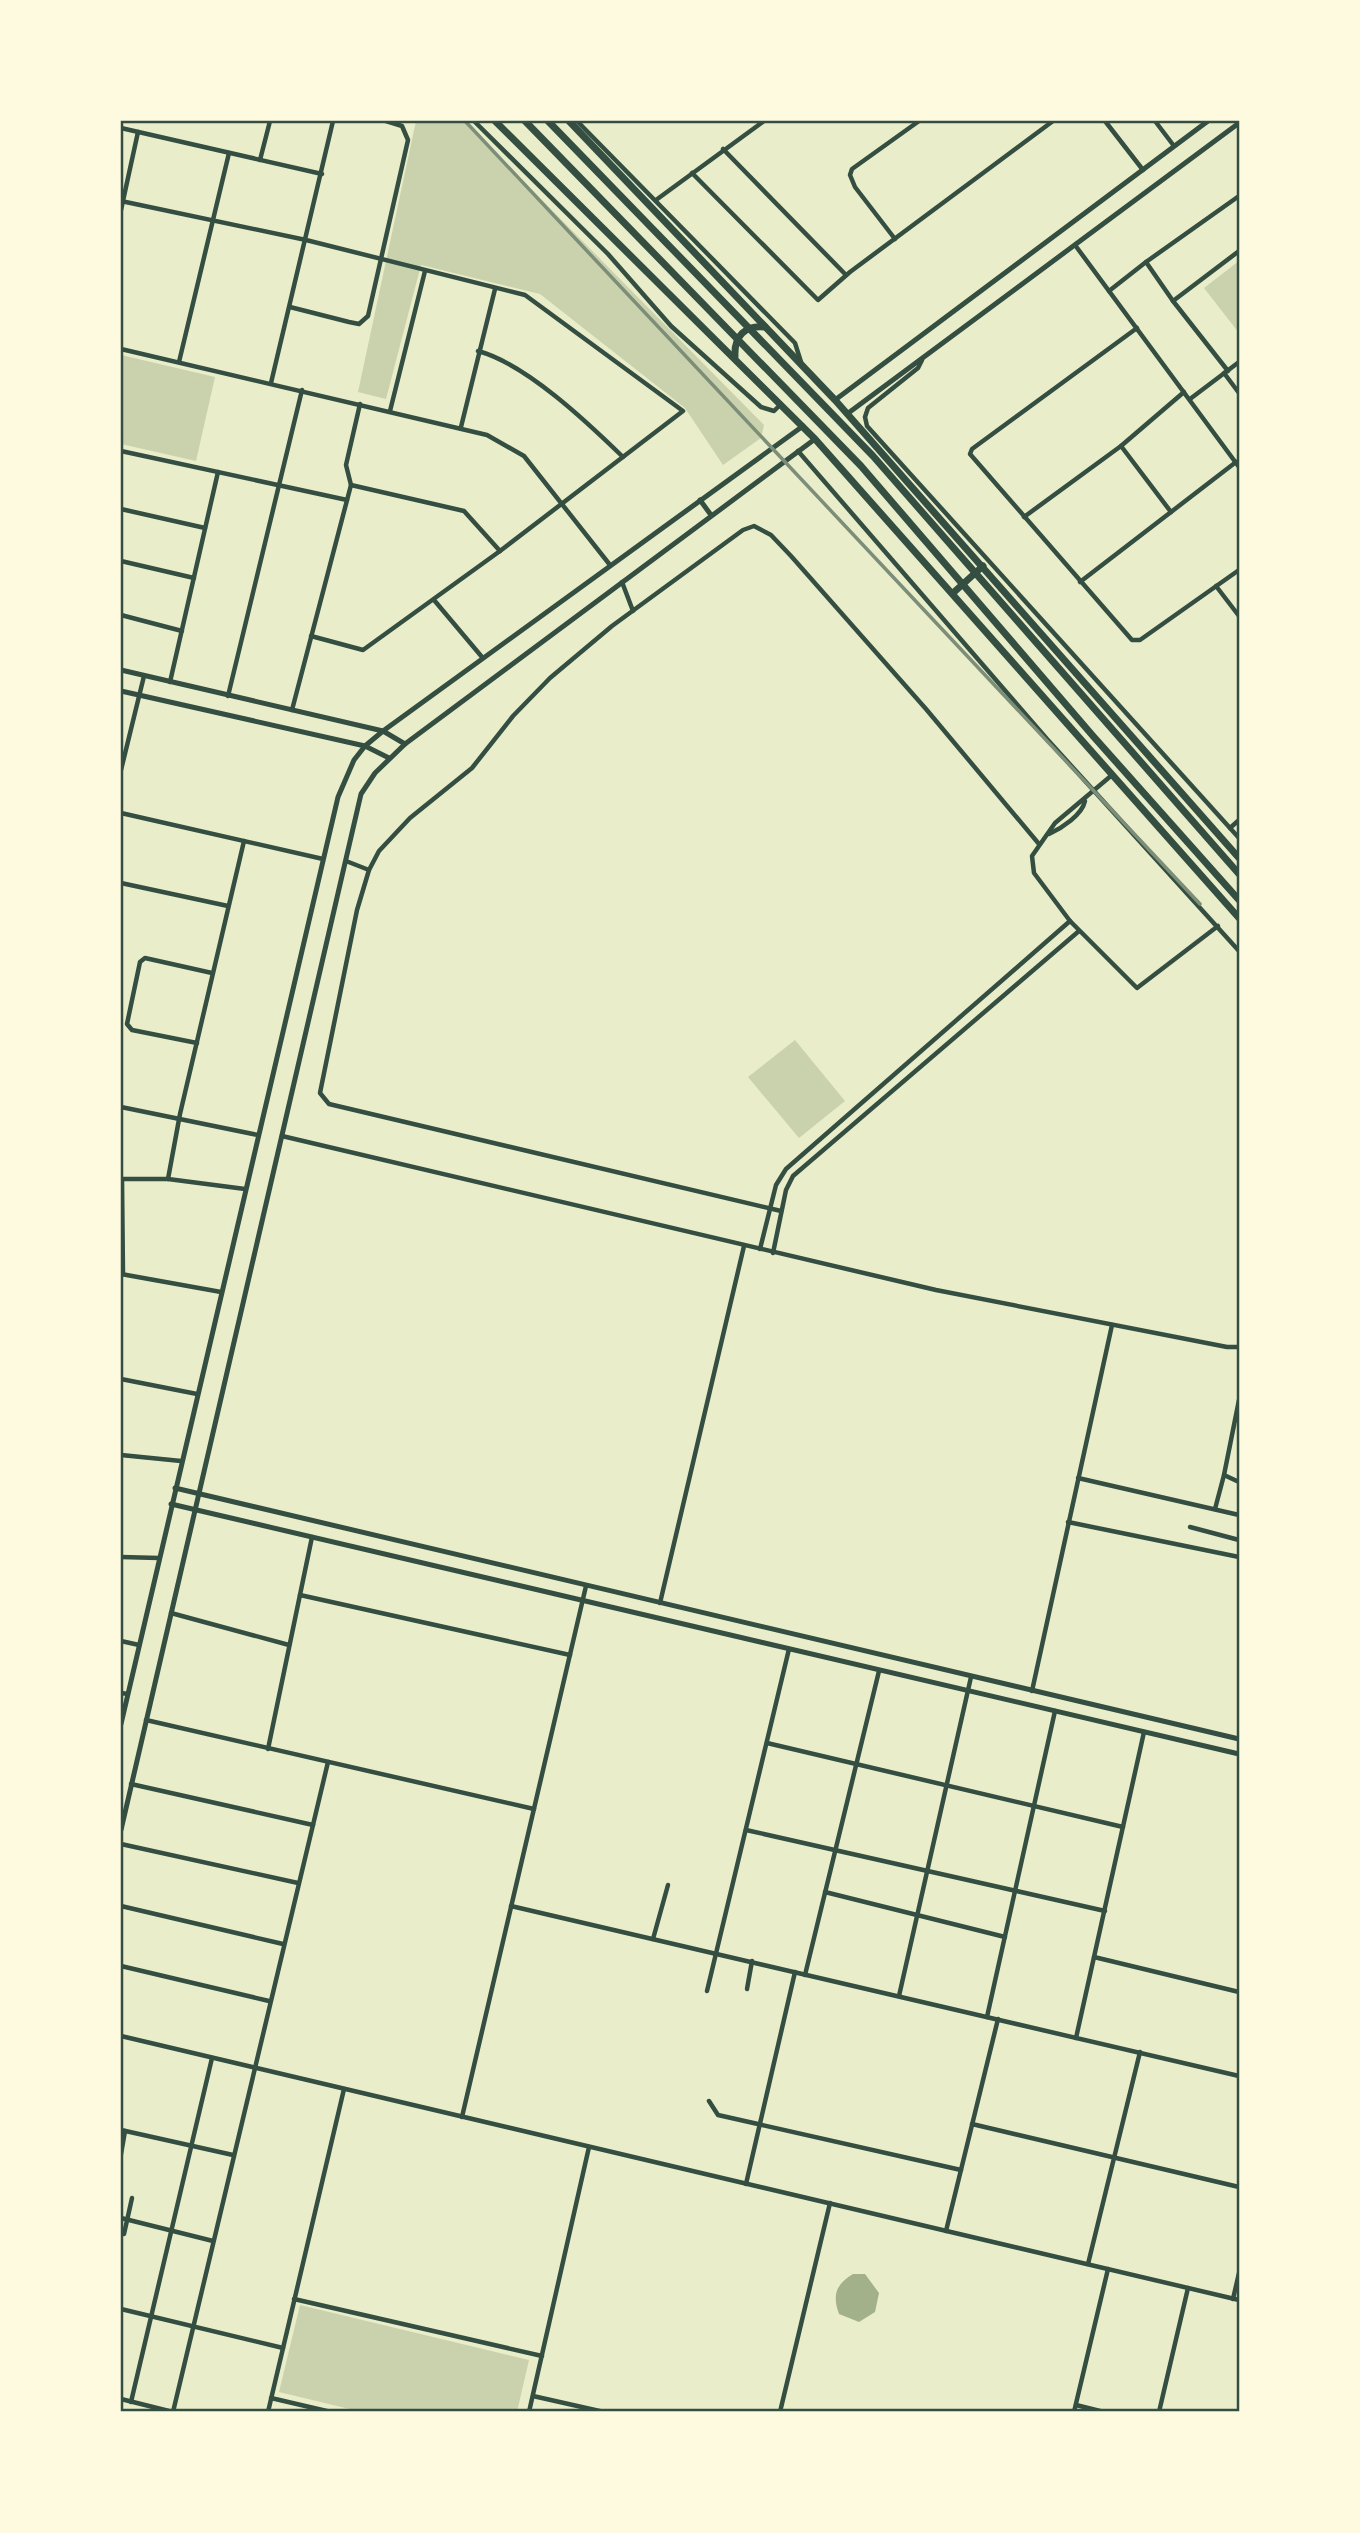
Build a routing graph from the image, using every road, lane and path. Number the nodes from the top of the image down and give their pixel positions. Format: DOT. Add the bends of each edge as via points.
graph roads {
  1 [pos="270,121"];
  2 [pos="332,121"];
  3 [pos="387,121"];
  4 [pos="474,121"];
  5 [pos="495,121"];
  6 [pos="525,121"];
  7 [pos="548,121"];
  8 [pos="569,121"];
  9 [pos="577,121"];
  10 [pos="764,121"];
  11 [pos="919,121"];
  12 [pos="1053,121"];
  13 [pos="1105,121"];
  14 [pos="1155,121"];
  15 [pos="1205,122"];
  16 [pos="1239,123"];
  17 [pos="121,128"];
  18 [pos="138,132"];
  19 [pos="1174,146"];
  20 [pos="723,149"];
  21 [pos="229,153"];
  22 [pos="260,160"];
  23 [pos="1143,170"];
  24 [pos="692,173"];
  25 [pos="321,174"];
  26 [pos="1239,195"];
  27 [pos="656,200"];
  28 [pos="122,201"];
  29 [pos="121,210"];
  30 [pos="213,220"];
  31 [pos="895,239"];
  32 [pos="306,240"];
  33 [pos="1075,245"];
  34 [pos="1239,251"];
  35 [pos="381,258"];
  36 [pos="1146,262"];
  37 [pos="425,271"];
  38 [pos="846,275"];
  39 [pos="495,289"];
  40 [pos="1110,291"];
  41 [pos="1174,301"];
  42 [pos="290,307"];
  43 [pos="765,327"];
  44 [pos="1137,328"];
  45 [pos="121,349"];
  46 [pos="478,351"];
  47 [pos="900,352"];
  48 [pos="735,356"];
  49 [pos="923,356"];
  50 [pos="179,362"];
  51 [pos="1239,362"];
  52 [pos="909,366"];
  53 [pos="803,367"];
  54 [pos="1226,372"];
  55 [pos="271,383"];
  56 [pos="302,390"];
  57 [pos="1184,392"];
  58 [pos="1239,393"];
  59 [pos="835,400"];
  60 [pos="1189,400"];
  61 [pos="360,404"];
  62 [pos="781,404"];
  63 [pos="390,411"];
  64 [pos="847,414"];
  65 [pos="803,426"];
  66 [pos="460,428"];
  67 [pos="816,439"];
  68 [pos="1121,446"];
  69 [pos="121,451"];
  70 [pos="798,451"];
  71 [pos="623,457"];
  72 [pos="1238,464"];
  73 [pos="218,472"];
  74 [pos="279,485"];
  75 [pos="351,485"];
  76 [pos="347,500"];
  77 [pos="700,500"];
  78 [pos="562,504"];
  79 [pos="121,509"];
  80 [pos="1171,512"];
  81 [pos="711,515"];
  82 [pos="1024,517"];
  83 [pos="205,527"];
  84 [pos="500,551"];
  85 [pos="121,562"];
  86 [pos="610,565"];
  87 [pos="983,566"];
  88 [pos="1239,570"];
  89 [pos="194,578"];
  90 [pos="622,581"];
  91 [pos="1080,582"];
  92 [pos="1216,586"];
  93 [pos="953,593"];
  94 [pos="434,600"];
  95 [pos="632,611"];
  96 [pos="121,615"];
  97 [pos="1239,616"];
  98 [pos="182,631"];
  99 [pos="311,636"];
  100 [pos="482,657"];
  101 [pos="121,670"];
  102 [pos="144,676"];
  103 [pos="170,682"];
  104 [pos="121,691"];
  105 [pos="140,695"];
  106 [pos="229,696"];
  107 [pos="291,711"];
  108 [pos="383,731"];
  109 [pos="405,744"];
  110 [pos="365,746"];
  111 [pos="389,758"];
  112 [pos="121,770"];
  113 [pos="1113,774"];
  114 [pos="1095,791"];
  115 [pos="121,813"];
  116 [pos="1239,820"];
  117 [pos="1230,828"];
  118 [pos="1239,838"];
  119 [pos="244,841"];
  120 [pos="1039,844"];
  121 [pos="1239,858"];
  122 [pos="323,859"];
  123 [pos="346,862"];
  124 [pos="369,870"];
  125 [pos="1239,874"];
  126 [pos="121,883"];
  127 [pos="1239,900"];
  128 [pos="228,906"];
  129 [pos="1239,918"];
  130 [pos="1070,921"];
  131 [pos="1218,926"];
  132 [pos="1079,931"];
  133 [pos="1239,951"];
  134 [pos="212,973"];
  135 [pos="197,1043"];
  136 [pos="121,1107"];
  137 [pos="179,1119"];
  138 [pos="258,1135"];
  139 [pos="282,1136"];
  140 [pos="121,1179"];
  141 [pos="168,1179"];
  142 [pos="246,1189"];
  143 [pos="770,1209"];
  144 [pos="780,1211"];
  145 [pos="744,1246"];
  146 [pos="760,1249"];
  147 [pos="773,1252"];
  148 [pos="122,1274"];
  149 [pos="221,1292"];
  150 [pos="1112,1325"];
  151 [pos="1239,1347"];
  152 [pos="121,1379"];
  153 [pos="197,1394"];
  154 [pos="1239,1400"];
  155 [pos="121,1455"];
  156 [pos="181,1461"];
  157 [pos="1224,1475"];
  158 [pos="1078,1478"];
  159 [pos="1239,1482"];
  160 [pos="175,1488"];
  161 [pos="198,1492"];
  162 [pos="171,1504"];
  163 [pos="194,1509"];
  164 [pos="1215,1510"];
  165 [pos="1239,1515"];
  166 [pos="1068,1522"];
  167 [pos="1190,1527"];
  168 [pos="312,1537"];
  169 [pos="1239,1539"];
  170 [pos="121,1557"];
  171 [pos="159,1558"];
  172 [pos="1239,1558"];
  173 [pos="586,1586"];
  174 [pos="300,1595"];
  175 [pos="583,1600"];
  176 [pos="660,1604"];
  177 [pos="171,1613"];
  178 [pos="121,1641"];
  179 [pos="289,1644"];
  180 [pos="139,1645"];
  181 [pos="789,1649"];
  182 [pos="570,1655"];
  183 [pos="879,1671"];
  184 [pos="971,1677"];
  185 [pos="967,1691"];
  186 [pos="1031,1691"];
  187 [pos="124,1693"];
  188 [pos="1055,1711"];
  189 [pos="146,1720"];
  190 [pos="121,1724"];
  191 [pos="1144,1732"];
  192 [pos="1239,1739"];
  193 [pos="767,1743"];
  194 [pos="268,1749"];
  195 [pos="1239,1754"];
  196 [pos="328,1762"];
  197 [pos="856,1764"];
  198 [pos="131,1784"];
  199 [pos="946,1785"];
  200 [pos="1034,1806"];
  201 [pos="534,1810"];
  202 [pos="313,1825"];
  203 [pos="1123,1827"];
  204 [pos="121,1830"];
  205 [pos="746,1830"];
  206 [pos="121,1844"];
  207 [pos="835,1850"];
  208 [pos="927,1871"];
  209 [pos="298,1883"];
  210 [pos="668,1885"];
  211 [pos="1015,1891"];
  212 [pos="825,1892"];
  213 [pos="121,1906"];
  214 [pos="511,1906"];
  215 [pos="1105,1911"];
  216 [pos="917,1917"];
  217 [pos="1005,1937"];
  218 [pos="653,1939"];
  219 [pos="283,1944"];
  220 [pos="716,1954"];
  221 [pos="1094,1957"];
  222 [pos="752,1961"];
  223 [pos="121,1966"];
  224 [pos="795,1972"];
  225 [pos="804,1975"];
  226 [pos="747,1989"];
  227 [pos="707,1991"];
  228 [pos="1239,1992"];
  229 [pos="898,1996"];
  230 [pos="269,2001"];
  231 [pos="987,2017"];
  232 [pos="998,2019"];
  233 [pos="121,2036"];
  234 [pos="1076,2038"];
  235 [pos="1140,2052"];
  236 [pos="212,2058"];
  237 [pos="253,2067"];
  238 [pos="1239,2076"];
  239 [pos="344,2089"];
  240 [pos="709,2101"];
  241 [pos="462,2117"];
  242 [pos="761,2123"];
  243 [pos="972,2124"];
  244 [pos="123,2130"];
  245 [pos="190,2145"];
  246 [pos="589,2147"];
  247 [pos="121,2154"];
  248 [pos="233,2155"];
  249 [pos="1114,2157"];
  250 [pos="961,2170"];
  251 [pos="746,2184"];
  252 [pos="1239,2187"];
  253 [pos="132,2198"];
  254 [pos="830,2203"];
  255 [pos="121,2218"];
  256 [pos="128,2219"];
  257 [pos="171,2229"];
  258 [pos="946,2231"];
  259 [pos="124,2234"];
  260 [pos="213,2241"];
  261 [pos="1088,2264"];
  262 [pos="1108,2269"];
  263 [pos="1239,2273"];
  264 [pos="1188,2288"];
  265 [pos="294,2299"];
  266 [pos="1236,2299"];
  267 [pos="121,2309"];
  268 [pos="151,2316"];
  269 [pos="193,2326"];
  270 [pos="283,2348"];
  271 [pos="542,2356"];
  272 [pos="533,2396"];
  273 [pos="271,2398"];
  274 [pos="121,2399"];
  275 [pos="131,2402"];
  276 [pos="1076,2405"];
  277 [pos="173,2412"];
  278 [pos="268,2412"];
  279 [pos="331,2412"];
  280 [pos="529,2412"];
  281 [pos="604,2412"];
  282 [pos="780,2412"];
  283 [pos="1074,2412"];
  284 [pos="1104,2412"];
  285 [pos="1159,2412"];
  1 -- 22 [label="street"];
  2 -- 25 [label="street"];
  3 -- 35 [label="street" via="402,126 408,140"];
  4 -- 62 [label="street" via="608,254 671,326 761,407 774,411"];
  5 -- 48 [label="main road"];
  6 -- 127 [label="main road" via="861,466"];
  7 -- 125 [label="main road" via="873,456"];
  8 -- 43 [label="main road"];
  9 -- 27 [label="street"];
  10 -- 20 [label="street"];
  11 -- 31 [label="street" via="850,175"];
  12 -- 31 [label="street"];
  13 -- 23 [label="street"];
  14 -- 19 [label="street"];
  15 -- 19 [label="street"];
  16 -- 33 [label="street"];
  17 -- 18 [label="street"];
  18 -- 21 [label="street"];
  18 -- 28 [label="street"];
  19 -- 23 [label="street"];
  20 -- 24 [label="street"];
  20 -- 38 [label="street"];
  21 -- 22 [label="street"];
  21 -- 30 [label="street"];
  22 -- 25 [label="street"];
  23 -- 47 [label="street"];
  24 -- 27 [label="street"];
  24 -- 38 [label="street" via="818,300"];
  25 -- 32 [label="street"];
  26 -- 36 [label="street"];
  27 -- 53 [label="street" via="795,343"];
  28 -- 29 [label="street"];
  28 -- 30 [label="street"];
  30 -- 32 [label="street"];
  30 -- 50 [label="street"];
  31 -- 38 [label="street"];
  32 -- 35 [label="street"];
  32 -- 42 [label="street"];
  33 -- 40 [label="street"];
  33 -- 49 [label="street"];
  34 -- 41 [label="street"];
  35 -- 37 [label="street"];
  35 -- 42 [label="street" via="365,321 349,322"];
  36 -- 40 [label="street"];
  36 -- 41 [label="street"];
  37 -- 39 [label="street"];
  37 -- 63 [label="street"];
  39 -- 46 [label="street"];
  39 -- 71 [label="street" via="540,303 682,411"];
  40 -- 44 [label="street"];
  41 -- 54 [label="street"];
  42 -- 55 [label="street"];
  43 -- 48 [label="main road" via="755,326 739,335"];
  43 -- 53 [label="main road"];
  44 -- 57 [label="street"];
  44 -- 82 [label="street" via="970,452"];
  45 -- 50 [label="street"];
  46 -- 66 [label="street"];
  46 -- 71 [label="street" via="508,362 591,426"];
  47 -- 52 [label="street"];
  47 -- 59 [label="street"];
  48 -- 62 [label="main road"];
  49 -- 52 [label="street"];
  49 -- 117 [label="street" via="918,368 868,408 867,426"];
  50 -- 55 [label="street"];
  51 -- 54 [label="street"];
  52 -- 64 [label="street"];
  53 -- 59 [label="main road"];
  54 -- 58 [label="street"];
  54 -- 60 [label="street"];
  55 -- 56 [label="street"];
  56 -- 61 [label="street"];
  56 -- 74 [label="street"];
  57 -- 60 [label="street"];
  57 -- 68 [label="street"];
  59 -- 64 [label="main road"];
  60 -- 72 [label="street"];
  61 -- 63 [label="street"];
  61 -- 75 [label="street" via="346,464"];
  62 -- 65 [label="main road"];
  63 -- 66 [label="street"];
  64 -- 87 [label="main road"];
  65 -- 67 [label="main road"];
  65 -- 77 [label="street"];
  66 -- 78 [label="street" via="487,435 524,456"];
  67 -- 70 [label="street"];
  67 -- 93 [label="main road"];
  68 -- 80 [label="street"];
  68 -- 82 [label="street"];
  69 -- 73 [label="street"];
  70 -- 81 [label="street"];
  70 -- 114 [label="street"];
  71 -- 78 [label="street"];
  72 -- 80 [label="street"];
  73 -- 74 [label="street"];
  73 -- 83 [label="street"];
  74 -- 76 [label="street"];
  74 -- 106 [label="street"];
  75 -- 76 [label="street"];
  75 -- 84 [label="street" via="464,511"];
  76 -- 99 [label="street"];
  77 -- 81 [label="street"];
  77 -- 86 [label="street"];
  78 -- 84 [label="street"];
  78 -- 86 [label="street"];
  79 -- 83 [label="street"];
  80 -- 91 [label="street"];
  81 -- 90 [label="street"];
  82 -- 91 [label="street"];
  83 -- 89 [label="street"];
  84 -- 94 [label="street"];
  85 -- 89 [label="street"];
  86 -- 100 [label="street"];
  87 -- 93 [label="main road"];
  87 -- 121 [label="main road"];
  88 -- 92 [label="street"];
  89 -- 98 [label="street"];
  90 -- 95 [label="street"];
  90 -- 109 [label="street"];
  91 -- 92 [label="street" via="1136,641"];
  92 -- 97 [label="street"];
  93 -- 113 [label="main road"];
  94 -- 99 [label="street" via="363,650"];
  94 -- 100 [label="street"];
  95 -- 120 [label="street" via="743,530 762,529 926,709"];
  95 -- 124 [label="street" via="550,678 472,768 394,833"];
  96 -- 98 [label="street"];
  98 -- 103 [label="street"];
  99 -- 107 [label="street"];
  100 -- 108 [label="street"];
  101 -- 102 [label="street"];
  102 -- 103 [label="street"];
  102 -- 105 [label="street"];
  103 -- 106 [label="street"];
  104 -- 105 [label="street"];
  105 -- 110 [label="street"];
  105 -- 112 [label="street"];
  106 -- 107 [label="street"];
  107 -- 108 [label="street"];
  108 -- 109 [label="street"];
  108 -- 110 [label="street"];
  109 -- 111 [label="street"];
  110 -- 111 [label="street"];
  110 -- 122 [label="street" via="338,797"];
  111 -- 123 [label="street" via="361,794"];
  113 -- 114 [label="street"];
  113 -- 129 [label="main road"];
  114 -- 120 [label="street" via="1055,823"];
  114 -- 131 [label="street"];
  115 -- 119 [label="street"];
  116 -- 117 [label="street"];
  117 -- 118 [label="street"];
  119 -- 122 [label="street"];
  119 -- 128 [label="street"];
  120 -- 130 [label="street" via="1031,867"];
  122 -- 138 [label="street"];
  123 -- 124 [label="street"];
  123 -- 139 [label="street"];
  124 -- 143 [label="street" via="346,962 320,1093 323,1099"];
  126 -- 128 [label="street"];
  128 -- 134 [label="street"];
  130 -- 132 [label="street"];
  130 -- 143 [label="street" via="786,1169"];
  131 -- 132 [label="street" via="1137,988"];
  131 -- 133 [label="street"];
  132 -- 144 [label="street" via="793,1176"];
  134 -- 135 [label="street"];
  134 -- 135 [label="street" via="145,958 140,962 127,1024 132,1030"];
  135 -- 137 [label="street"];
  136 -- 137 [label="street"];
  137 -- 138 [label="street"];
  137 -- 141 [label="street"];
  138 -- 142 [label="street"];
  139 -- 145 [label="street"];
  139 -- 161 [label="street"];
  140 -- 141 [label="street"];
  140 -- 148 [label="street"];
  141 -- 142 [label="street"];
  142 -- 149 [label="street"];
  143 -- 144 [label="street"];
  143 -- 146 [label="street"];
  144 -- 147 [label="street"];
  145 -- 146 [label="street"];
  145 -- 176 [label="street"];
  146 -- 147 [label="street"];
  147 -- 150 [label="street"];
  148 -- 149 [label="street"];
  149 -- 153 [label="street"];
  150 -- 151 [label="street"];
  150 -- 158 [label="street"];
  152 -- 153 [label="street"];
  153 -- 156 [label="street"];
  154 -- 157 [label="street"];
  155 -- 156 [label="street"];
  156 -- 160 [label="street"];
  157 -- 159 [label="street"];
  157 -- 164 [label="street"];
  158 -- 164 [label="street"];
  158 -- 166 [label="street"];
  160 -- 161 [label="street"];
  160 -- 162 [label="street"];
  161 -- 163 [label="street"];
  161 -- 173 [label="street"];
  162 -- 163 [label="street"];
  162 -- 171 [label="street"];
  163 -- 168 [label="street"];
  163 -- 177 [label="street"];
  164 -- 165 [label="street"];
  166 -- 172 [label="street"];
  166 -- 186 [label="street"];
  167 -- 169 [label="street"];
  168 -- 174 [label="street"];
  168 -- 175 [label="street"];
  170 -- 171 [label="street"];
  171 -- 180 [label="street"];
  173 -- 175 [label="street"];
  173 -- 176 [label="street"];
  174 -- 179 [label="street"];
  174 -- 182 [label="street"];
  175 -- 181 [label="street"];
  175 -- 182 [label="street"];
  176 -- 184 [label="street"];
  177 -- 179 [label="street"];
  177 -- 189 [label="street"];
  178 -- 180 [label="street"];
  179 -- 194 [label="street"];
  180 -- 187 [label="street"];
  181 -- 183 [label="street"];
  181 -- 193 [label="street"];
  182 -- 201 [label="street"];
  183 -- 185 [label="street"];
  183 -- 197 [label="street"];
  184 -- 185 [label="street"];
  184 -- 186 [label="street"];
  185 -- 188 [label="street"];
  185 -- 199 [label="street"];
  186 -- 192 [label="street"];
  187 -- 190 [label="street"];
  188 -- 191 [label="street"];
  188 -- 200 [label="street"];
  189 -- 194 [label="street"];
  189 -- 198 [label="street"];
  191 -- 195 [label="street"];
  191 -- 203 [label="street"];
  193 -- 197 [label="street"];
  193 -- 205 [label="street"];
  194 -- 196 [label="street"];
  196 -- 201 [label="street"];
  196 -- 202 [label="street"];
  197 -- 199 [label="street"];
  197 -- 207 [label="street"];
  198 -- 202 [label="street"];
  198 -- 204 [label="street"];
  199 -- 200 [label="street"];
  199 -- 208 [label="street"];
  200 -- 203 [label="street"];
  200 -- 211 [label="street"];
  201 -- 214 [label="street"];
  202 -- 209 [label="street"];
  203 -- 215 [label="street"];
  205 -- 207 [label="street"];
  205 -- 220 [label="street"];
  206 -- 209 [label="street"];
  207 -- 208 [label="street"];
  207 -- 212 [label="street"];
  208 -- 211 [label="street"];
  208 -- 216 [label="street"];
  209 -- 219 [label="street"];
  210 -- 218 [label="street"];
  211 -- 215 [label="street"];
  211 -- 217 [label="street"];
  212 -- 216 [label="street"];
  212 -- 225 [label="street"];
  213 -- 219 [label="street"];
  214 -- 218 [label="street"];
  214 -- 241 [label="street"];
  215 -- 221 [label="street"];
  216 -- 217 [label="street"];
  216 -- 229 [label="street"];
  217 -- 231 [label="street"];
  218 -- 220 [label="street"];
  219 -- 230 [label="street"];
  220 -- 222 [label="street"];
  220 -- 227 [label="street"];
  221 -- 228 [label="street"];
  221 -- 234 [label="street"];
  222 -- 224 [label="street"];
  222 -- 226 [label="street"];
  223 -- 230 [label="street"];
  224 -- 225 [label="street"];
  224 -- 242 [label="street"];
  225 -- 229 [label="street"];
  229 -- 231 [label="street"];
  230 -- 237 [label="street"];
  231 -- 232 [label="street"];
  232 -- 234 [label="street"];
  232 -- 243 [label="street"];
  233 -- 236 [label="street"];
  234 -- 235 [label="street"];
  235 -- 238 [label="street"];
  235 -- 249 [label="street"];
  236 -- 237 [label="street"];
  236 -- 245 [label="street"];
  237 -- 239 [label="street"];
  237 -- 248 [label="street"];
  239 -- 241 [label="street"];
  239 -- 265 [label="street"];
  240 -- 242 [label="street" via="718,2115"];
  241 -- 246 [label="street"];
  242 -- 250 [label="street"];
  242 -- 251 [label="street"];
  243 -- 249 [label="street"];
  243 -- 250 [label="street"];
  244 -- 245 [label="street"];
  244 -- 247 [label="street"];
  245 -- 248 [label="street"];
  245 -- 257 [label="street"];
  246 -- 251 [label="street"];
  246 -- 271 [label="street"];
  248 -- 260 [label="street"];
  249 -- 252 [label="street"];
  249 -- 261 [label="street"];
  250 -- 258 [label="street"];
  251 -- 254 [label="street"];
  253 -- 256 [label="street"];
  254 -- 258 [label="street"];
  254 -- 282 [label="street"];
  255 -- 256 [label="street"];
  256 -- 257 [label="street"];
  256 -- 259 [label="street"];
  257 -- 260 [label="street"];
  257 -- 268 [label="street"];
  258 -- 261 [label="street"];
  260 -- 269 [label="street"];
  261 -- 262 [label="street"];
  262 -- 264 [label="street"];
  262 -- 276 [label="street"];
  263 -- 266 [label="street"];
  264 -- 266 [label="street"];
  264 -- 285 [label="street"];
  265 -- 270 [label="street"];
  265 -- 271 [label="street"];
  267 -- 268 [label="street"];
  268 -- 269 [label="street"];
  268 -- 275 [label="street"];
  269 -- 270 [label="street"];
  269 -- 277 [label="street"];
  270 -- 273 [label="street"];
  271 -- 272 [label="street"];
  272 -- 280 [label="street"];
  272 -- 281 [label="street"];
  273 -- 278 [label="street"];
  273 -- 279 [label="street"];
  274 -- 275 [label="street"];
  275 -- 277 [label="street"];
  276 -- 283 [label="street"];
  276 -- 284 [label="street"];
}
